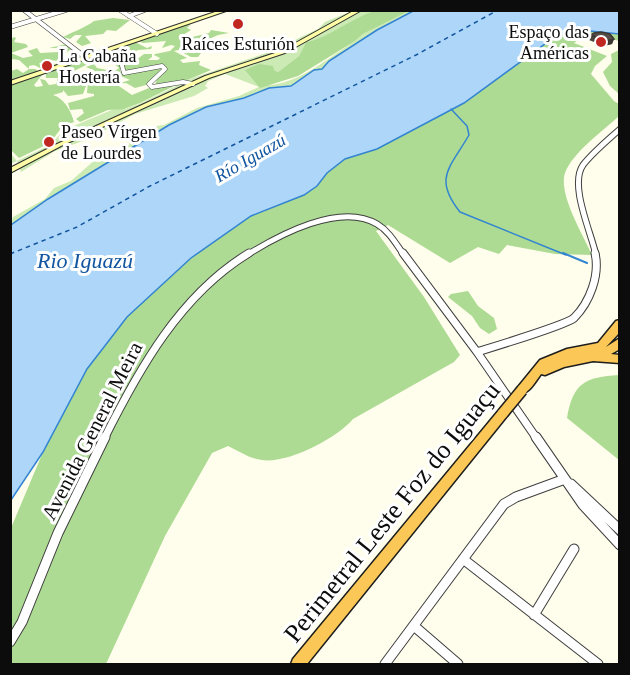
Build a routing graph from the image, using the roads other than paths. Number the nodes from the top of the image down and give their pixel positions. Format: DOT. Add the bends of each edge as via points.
graph roads {
  1 [pos="24,10"];
  2 [pos="66,10"];
  3 [pos="120,10"];
  4 [pos="137,10"];
  5 [pos="145,10"];
  6 [pos="226,10"];
  7 [pos="360,10"];
  8 [pos="129,13"];
  9 [pos="36,19"];
  10 [pos="10,27"];
  11 [pos="157,34"];
  12 [pos="108,50"];
  13 [pos="85,57"];
  14 [pos="10,83"];
  15 [pos="193,84"];
  16 [pos="620,129"];
  17 [pos="10,171"];
  18 [pos="593,216"];
  19 [pos="596,300"];
  20 [pos="620,324"];
  21 [pos="620,342"];
  22 [pos="477,352"];
  23 [pos="588,357"];
  24 [pos="620,359"];
  25 [pos="533,376"];
  26 [pos="565,479"];
  27 [pos="620,530"];
  28 [pos="620,545"];
  29 [pos="574,549"];
  30 [pos="463,559"];
  31 [pos="534,615"];
  32 [pos="414,626"];
  33 [pos="10,642"];
  34 [pos="298,664"];
  35 [pos="385,664"];
  36 [pos="458,664"];
  37 [pos="598,664"];
  1 -- 9 [label="street"];
  2 -- 9 [label="street"];
  3 -- 8 [label="street"];
  4 -- 8 [label="street"];
  5 -- 8 [label="street"];
  6 -- 11 [label="main road"];
  7 -- 15 [label="main road" via="275,56"];
  8 -- 11 [label="street"];
  9 -- 10 [label="street"];
  9 -- 13 [label="street"];
  11 -- 12 [label="main road"];
  12 -- 13 [label="main road"];
  12 -- 15 [label="street" via="122,62 124,73 162,66 165,69 149,84 152,87"];
  13 -- 14 [label="main road"];
  15 -- 17 [label="main road"];
  16 -- 18 [label="street" via="582,166 579,174 582,195"];
  19 -- 22 [label="street" via="573,319"];
  20 -- 25 [label="highway, Perimetral Leste Foz do Iguaçu" via="601,346 555,357"];
  21 -- 23 [label="highway" via="610,351"];
  22 -- 26 [label="street, Avenida General Meira"];
  22 -- 33 [label="street, Avenida General Meira" via="386,230 369,219 341,216 316,222 239,257 165,331 138,373"];
  23 -- 24 [label="highway"];
  23 -- 25 [label="highway" via="554,365"];
  25 -- 34 [label="highway, Perimetral Leste Foz do Iguaçu, bridge"];
  26 -- 27 [label="street, Avenida General Meira"];
  26 -- 28 [label="street, Avenida General Meira" via="594,519"];
  26 -- 30 [label="street" via="504,504"];
  29 -- 31 [label="street"];
  30 -- 31 [label="street"];
  30 -- 32 [label="street"];
  31 -- 37 [label="street"];
  32 -- 35 [label="street"];
  32 -- 36 [label="street"];
}
